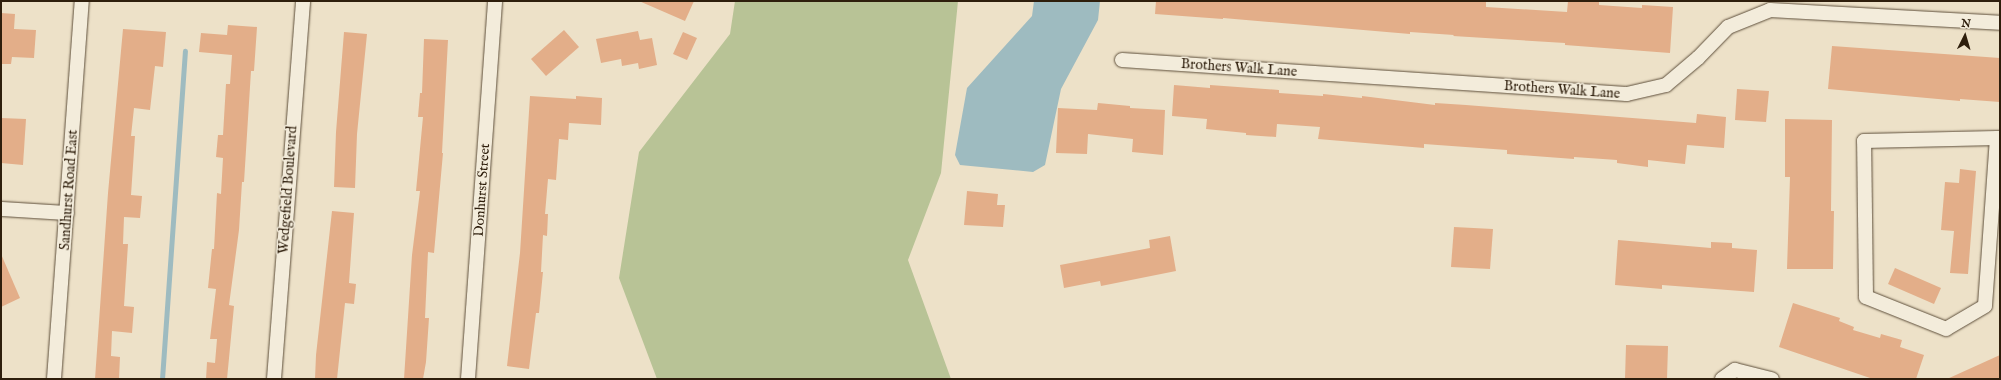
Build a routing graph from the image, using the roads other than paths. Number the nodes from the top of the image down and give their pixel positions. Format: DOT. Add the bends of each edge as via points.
graph roads {
  1 [pos="82,1"];
  2 [pos="303,1"];
  3 [pos="495,1"];
  4 [pos="2000,24"];
  5 [pos="1122,60"];
  6 [pos="1999,138"];
  7 [pos="1,209"];
  8 [pos="68,213"];
  9 [pos="54,379"];
  10 [pos="274,379"];
  11 [pos="468,379"];
  12 [pos="1722,379"];
  13 [pos="1772,379"];
  1 -- 8 [label="street, Sandhurst Road East"];
  2 -- 10 [label="street, Wedgefield Boulevard"];
  3 -- 11 [label="street, Donhurst Street"];
  4 -- 5 [label="street, Brothers Walk Lane" via="1770,10 1728,27 1698,58 1666,85 1627,94"];
  6 -- 6 [label="street" via="1985,306 1946,329 1866,296 1864,141"];
  7 -- 8 [label="street"];
  8 -- 9 [label="street, Sandhurst Road East"];
  12 -- 13 [label="street" via="1735,370"];
}
